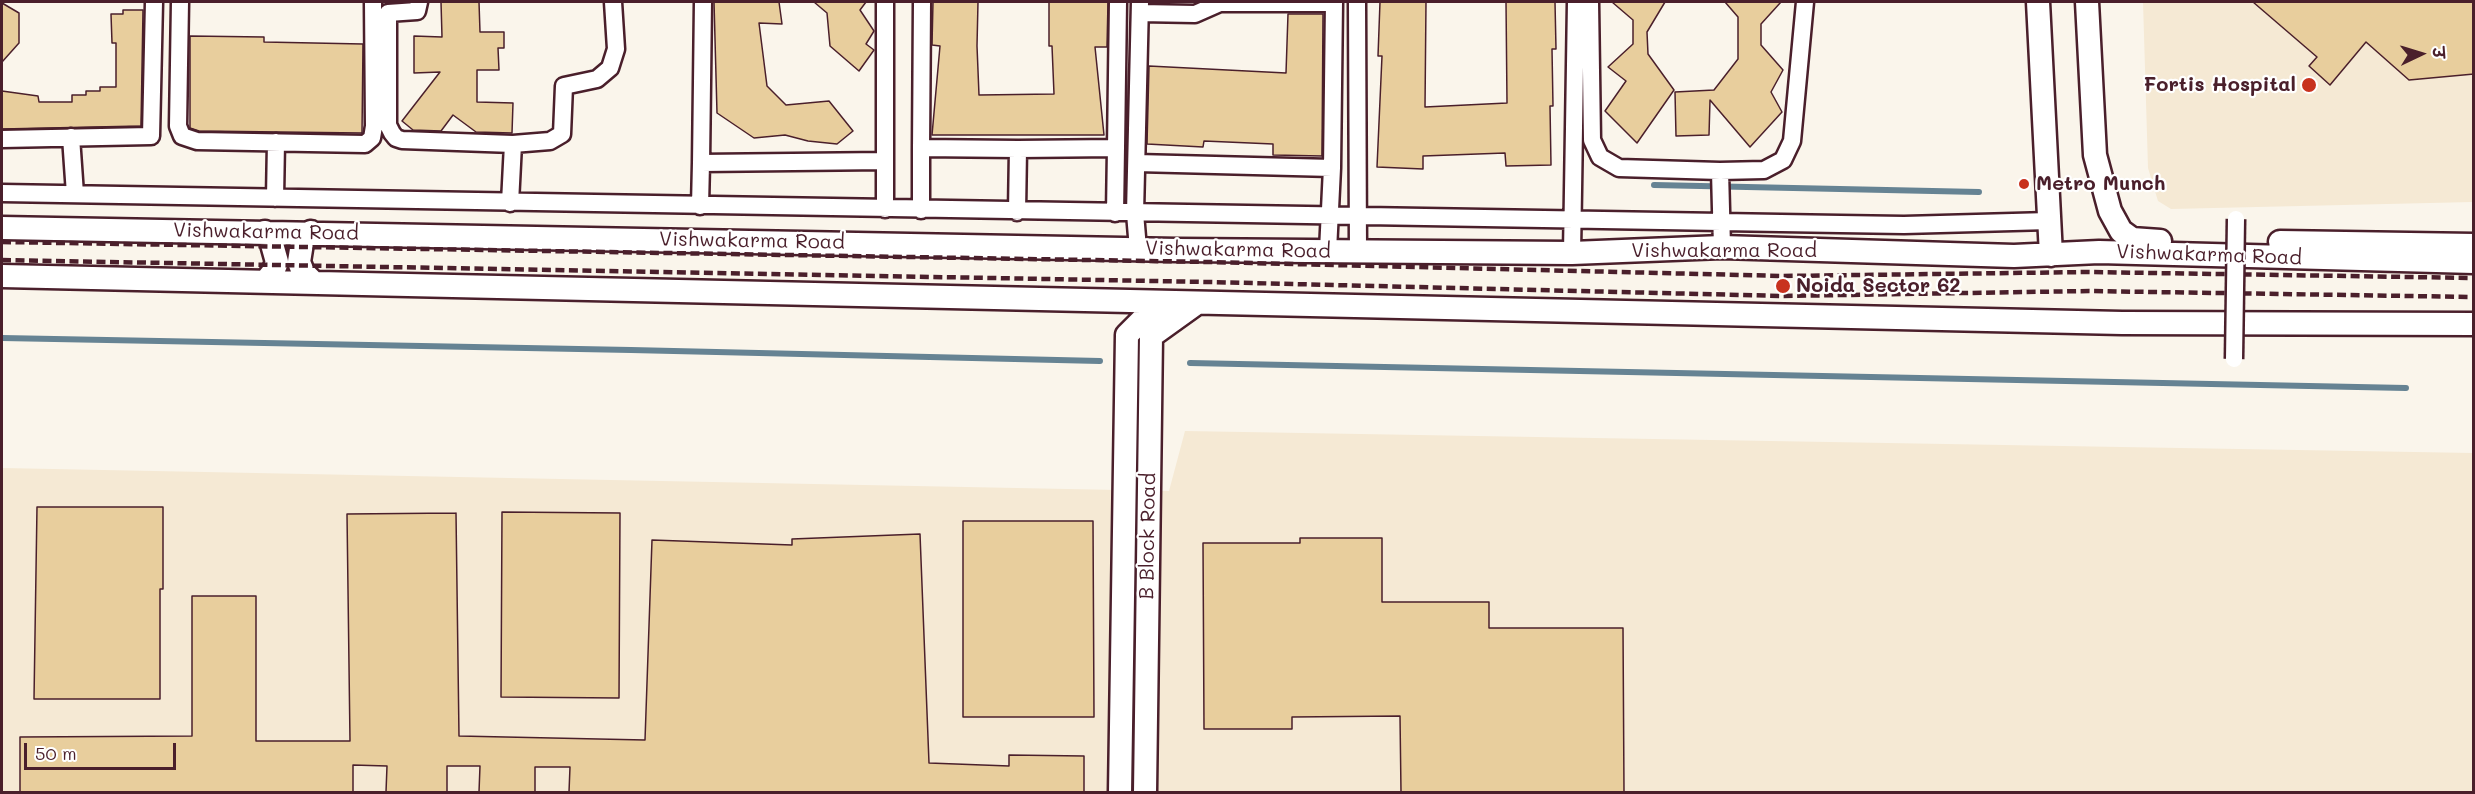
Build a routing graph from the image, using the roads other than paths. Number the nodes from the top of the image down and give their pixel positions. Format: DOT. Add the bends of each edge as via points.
graph roads {
  1 [pos="154,2"];
  2 [pos="180,2"];
  3 [pos="373,2"];
  4 [pos="419,2"];
  5 [pos="614,2"];
  6 [pos="702,2"];
  7 [pos="885,2"];
  8 [pos="922,2"];
  9 [pos="1118,2"];
  10 [pos="1334,2"];
  11 [pos="1357,2"];
  12 [pos="1576,2"];
  13 [pos="1590,2"];
  14 [pos="1805,2"];
  15 [pos="2038,2"];
  16 [pos="2087,2"];
  17 [pos="1140,7"];
  18 [pos="71,137"];
  19 [pos="2,138"];
  20 [pos="276,142"];
  21 [pos="513,144"];
  22 [pos="921,147"];
  23 [pos="1116,148"];
  24 [pos="1018,149"];
  25 [pos="885,161"];
  26 [pos="701,163"];
  27 [pos="1137,163"];
  28 [pos="1332,168"];
  29 [pos="1720,171"];
  30 [pos="2,193"];
  31 [pos="75,194"];
  32 [pos="275,198"];
  33 [pos="510,203"];
  34 [pos="700,206"];
  35 [pos="885,209"];
  36 [pos="921,210"];
  37 [pos="1017,212"];
  38 [pos="1115,213"];
  39 [pos="1136,213"];
  40 [pos="1330,216"];
  41 [pos="1358,217"];
  42 [pos="2236,219"];
  43 [pos="1572,220"];
  44 [pos="2049,220"];
  45 [pos="1721,223"];
  46 [pos="2,228"];
  47 [pos="265,232"];
  48 [pos="311,232"];
  49 [pos="2474,245"];
  50 [pos="1722,247"];
  51 [pos="1138,249"];
  52 [pos="1328,251"];
  53 [pos="1358,252"];
  54 [pos="1572,253"];
  55 [pos="2051,255"];
  56 [pos="2474,262"];
  57 [pos="2,276"];
  58 [pos="265,282"];
  59 [pos="314,283"];
  60 [pos="1160,302"];
  61 [pos="1197,303"];
  62 [pos="2474,324"];
  63 [pos="2234,359"];
  64 [pos="1120,792"];
  65 [pos="1145,792"];
  1 -- 18 [label="street" via="151,136"];
  2 -- 20 [label="street" via="178,126 182,136 198,141"];
  3 -- 20 [label="street" via="372,138 365,144"];
  4 -- 21 [label="street" via="417,11 388,13 388,125 392,133 402,140"];
  5 -- 21 [label="street" via="616,49 610,68 597,79 564,86 562,134 550,141"];
  6 -- 26 [label="street"];
  7 -- 25 [label="street"];
  8 -- 22 [label="street"];
  9 -- 23 [label="street"];
  10 -- 17 [label="street" via="1220,3 1195,14"];
  10 -- 28 [label="street"];
  11 -- 41 [label="street"];
  12 -- 43 [label="street"];
  13 -- 29 [label="street" via="1592,140 1600,157 1619,168"];
  14 -- 29 [label="street" via="1792,141 1783,160 1764,170"];
  15 -- 44 [label="main road"];
  16 -- 49 [label="main road" via="2095,155 2110,212 2121,231 2132,238"];
  17 -- 27 [label="street"];
  18 -- 19 [label="street"];
  18 -- 31 [label="street"];
  20 -- 32 [label="street"];
  21 -- 33 [label="street"];
  22 -- 24 [label="street"];
  22 -- 36 [label="street"];
  23 -- 24 [label="street"];
  23 -- 38 [label="street"];
  24 -- 37 [label="street"];
  25 -- 26 [label="street"];
  25 -- 35 [label="street"];
  26 -- 34 [label="street"];
  27 -- 28 [label="street"];
  27 -- 39 [label="street"];
  28 -- 40 [label="street"];
  29 -- 45 [label="street"];
  30 -- 31 [label="street"];
  31 -- 32 [label="street"];
  32 -- 33 [label="street"];
  33 -- 34 [label="street"];
  34 -- 35 [label="street"];
  35 -- 36 [label="street"];
  36 -- 37 [label="street"];
  37 -- 38 [label="street"];
  38 -- 39 [label="street"];
  39 -- 40 [label="street"];
  39 -- 51 [label="street"];
  40 -- 41 [label="street"];
  40 -- 52 [label="street"];
  41 -- 43 [label="street"];
  41 -- 53 [label="street"];
  42 -- 63 [label="street, bridge"];
  43 -- 45 [label="street"];
  43 -- 54 [label="street"];
  44 -- 45 [label="street" via="1905,225"];
  44 -- 55 [label="main road"];
  45 -- 50 [label="street"];
  46 -- 47 [label="main road, Vishwakarma Road"];
  47 -- 48 [label="main road, Vishwakarma Road"];
  47 -- 58 [label="main road" via="277,262"];
  48 -- 51 [label="main road, Vishwakarma Road"];
  48 -- 59 [label="main road" via="302,243 299,262"];
  50 -- 54 [label="main road, Vishwakarma Road"];
  50 -- 55 [label="main road, Vishwakarma Road"];
  51 -- 52 [label="main road, Vishwakarma Road"];
  52 -- 53 [label="main road, Vishwakarma Road"];
  53 -- 54 [label="main road, Vishwakarma Road"];
  55 -- 56 [label="main road, Vishwakarma Road" via="2099,252"];
  57 -- 58 [label="main road"];
  58 -- 59 [label="main road"];
  59 -- 60 [label="main road"];
  60 -- 61 [label="main road"];
  60 -- 64 [label="main road" via="1127,335"];
  61 -- 62 [label="main road" via="2122,323"];
  61 -- 65 [label="main road, B Block Road" via="1151,336"];
}
